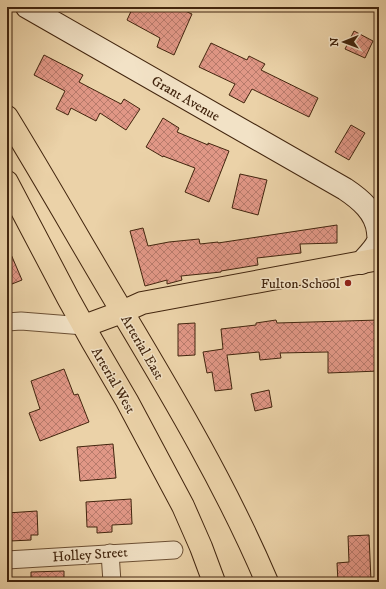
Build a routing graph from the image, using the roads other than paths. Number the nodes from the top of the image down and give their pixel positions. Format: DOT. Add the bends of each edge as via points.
graph roads {
  1 [pos="27,7"];
  2 [pos="7,117"];
  3 [pos="7,182"];
  4 [pos="345,189"];
  5 [pos="379,202"];
  6 [pos="370,261"];
  7 [pos="122,312"];
  8 [pos="7,322"];
  9 [pos="84,326"];
  10 [pos="202,547"];
  11 [pos="174,550"];
  12 [pos="110,553"];
  13 [pos="7,560"];
  14 [pos="112,582"];
  15 [pos="214,582"];
  16 [pos="230,582"];
  17 [pos="267,582"];
  1 -- 4 [label="street, Grant Avenue"];
  2 -- 7 [label="highway, Arterial East"];
  3 -- 9 [label="highway, Arterial West"];
  4 -- 5 [label="street"];
  4 -- 6 [label="street" via="372,212 378,240"];
  6 -- 7 [label="highway" via="142,303"];
  7 -- 9 [label="highway"];
  7 -- 17 [label="highway, Arterial East" via="229,500"];
  8 -- 9 [label="street"];
  9 -- 10 [label="highway, Arterial West" via="131,408"];
  10 -- 15 [label="highway, Arterial West"];
  10 -- 16 [label="highway" via="216,561"];
  11 -- 12 [label="street, Holley Street"];
  12 -- 13 [label="street, Holley Street"];
  12 -- 14 [label="street"];
}
